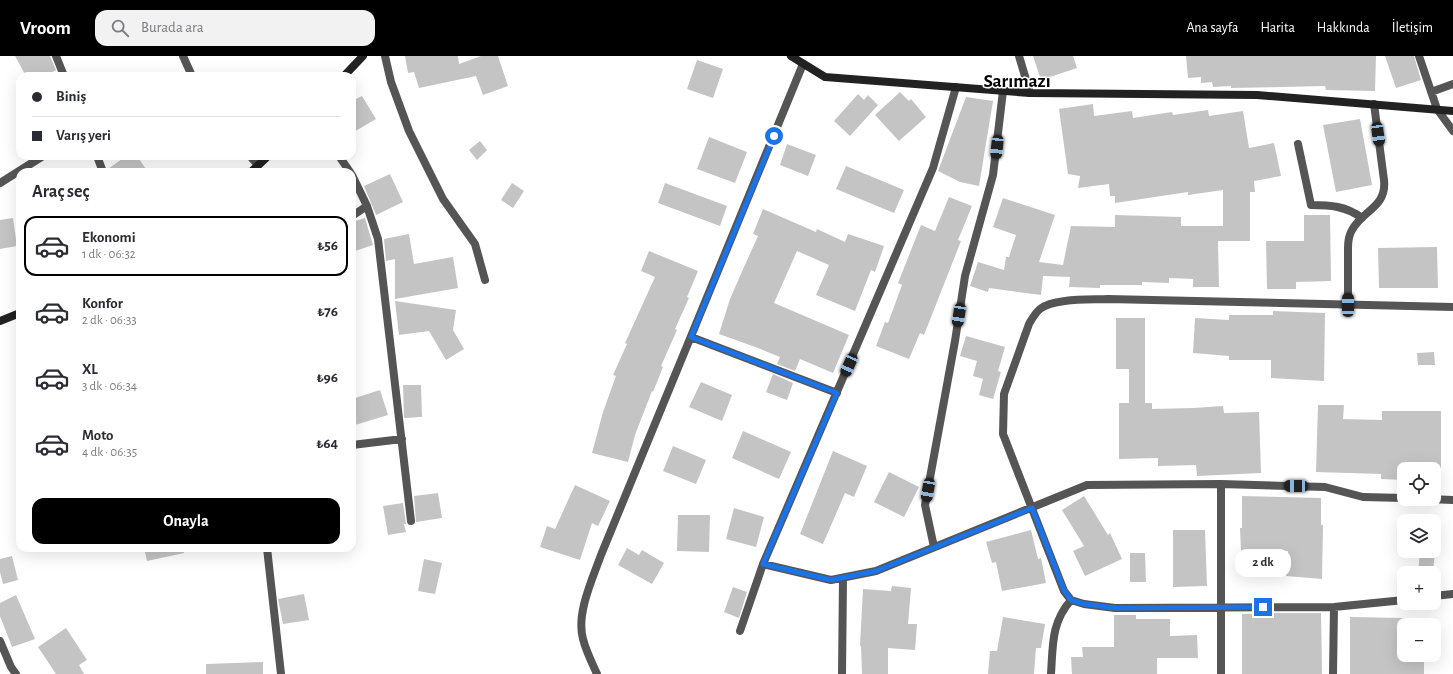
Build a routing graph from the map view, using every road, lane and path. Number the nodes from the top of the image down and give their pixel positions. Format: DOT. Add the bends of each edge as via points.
graph roads {
  1 [pos="56,56"];
  2 [pos="183,56"];
  3 [pos="363,56"];
  4 [pos="385,56"];
  5 [pos="791,56"];
  6 [pos="1019,56"];
  7 [pos="1419,56"];
  8 [pos="803,64"];
  9 [pos="62,72"];
  10 [pos="190,72"];
  11 [pos="348,72"];
  12 [pos="1453,84"];
  13 [pos="956,87"];
  14 [pos="1003,91"];
  15 [pos="1431,92"];
  16 [pos="1030,93"];
  17 [pos="1374,104"];
  18 [pos="1437,109"];
  19 [pos="1453,110"];
  20 [pos="1453,131"];
  21 [pos="1298,144"];
  22 [pos="37,160"];
  23 [pos="254,160"];
  24 [pos="264,160"];
  25 [pos="258,165"];
  26 [pos="24,168"];
  27 [pos="255,168"];
  28 [pos="16,173"];
  29 [pos="0,183"];
  30 [pos="356,183"];
  31 [pos="367,206"];
  32 [pos="356,213"];
  33 [pos="1362,218"];
  34 [pos="485,280"];
  35 [pos="1348,305"];
  36 [pos="1453,307"];
  37 [pos="16,315"];
  38 [pos="0,321"];
  39 [pos="691,337"];
  40 [pos="837,393"];
  41 [pos="402,439"];
  42 [pos="356,445"];
  43 [pos="1221,484"];
  44 [pos="1397,498"];
  45 [pos="1441,500"];
  46 [pos="1453,500"];
  47 [pos="1032,508"];
  48 [pos="411,521"];
  49 [pos="934,547"];
  50 [pos="267,552"];
  51 [pos="763,564"];
  52 [pos="843,578"];
  53 [pos="1453,594"];
  54 [pos="1441,595"];
  55 [pos="1071,600"];
  56 [pos="1397,601"];
  57 [pos="1220,607"];
  58 [pos="1334,607"];
  59 [pos="740,631"];
  60 [pos="0,641"];
  61 [pos="16,674"];
  62 [pos="281,674"];
  63 [pos="597,674"];
  64 [pos="842,674"];
  65 [pos="1051,674"];
  66 [pos="1221,674"];
  67 [pos="1333,674"];
  1 -- 9 [label="street"];
  2 -- 10 [label="street"];
  3 -- 11 [label="street"];
  4 -- 34 [label="street" via="391,82 409,131 443,199 475,244"];
  5 -- 8 [label="street"];
  6 -- 16 [label="street"];
  7 -- 15 [label="street"];
  8 -- 13 [label="street" via="825,77"];
  8 -- 39 [label="street"];
  12 -- 15 [label="street"];
  13 -- 14 [label="street"];
  13 -- 40 [label="street" via="933,168"];
  14 -- 16 [label="street"];
  14 -- 49 [label="street" via="993,175 965,276 925,505"];
  15 -- 18 [label="street"];
  16 -- 17 [label="street" via="1257,95"];
  17 -- 18 [label="street"];
  17 -- 33 [label="street" via="1385,185 1380,201"];
  18 -- 19 [label="street"];
  18 -- 20 [label="street"];
  21 -- 33 [label="street" via="1311,205 1340,207"];
  22 -- 26 [label="street"];
  23 -- 25 [label="street"];
  24 -- 25 [label="street"];
  25 -- 27 [label="street"];
  28 -- 29 [label="street"];
  30 -- 31 [label="street"];
  31 -- 32 [label="street"];
  31 -- 41 [label="street" via="378,239"];
  33 -- 35 [label="street" via="1351,231 1349,239"];
  35 -- 36 [label="street"];
  35 -- 47 [label="street" via="1108,299 1063,302 1041,308 1029,324 1004,394 1003,434"];
  37 -- 38 [label="street"];
  39 -- 40 [label="street"];
  39 -- 63 [label="street" via="601,556 583,609 583,639"];
  40 -- 51 [label="street"];
  41 -- 42 [label="street"];
  41 -- 48 [label="street"];
  43 -- 44 [label="street" via="1325,487 1363,497"];
  43 -- 47 [label="street" via="1087,485"];
  43 -- 57 [label="street"];
  45 -- 46 [label="street"];
  47 -- 49 [label="street"];
  47 -- 55 [label="street" via="1064,590"];
  49 -- 52 [label="street" via="876,571"];
  50 -- 62 [label="street"];
  51 -- 52 [label="street" via="831,580"];
  51 -- 59 [label="street"];
  52 -- 64 [label="street"];
  53 -- 54 [label="street"];
  55 -- 57 [label="street" via="1115,608"];
  55 -- 65 [label="street" via="1054,629"];
  56 -- 58 [label="street"];
  57 -- 58 [label="street"];
  57 -- 66 [label="street"];
  58 -- 67 [label="street"];
  60 -- 61 [label="street" via="10,667"];
}
